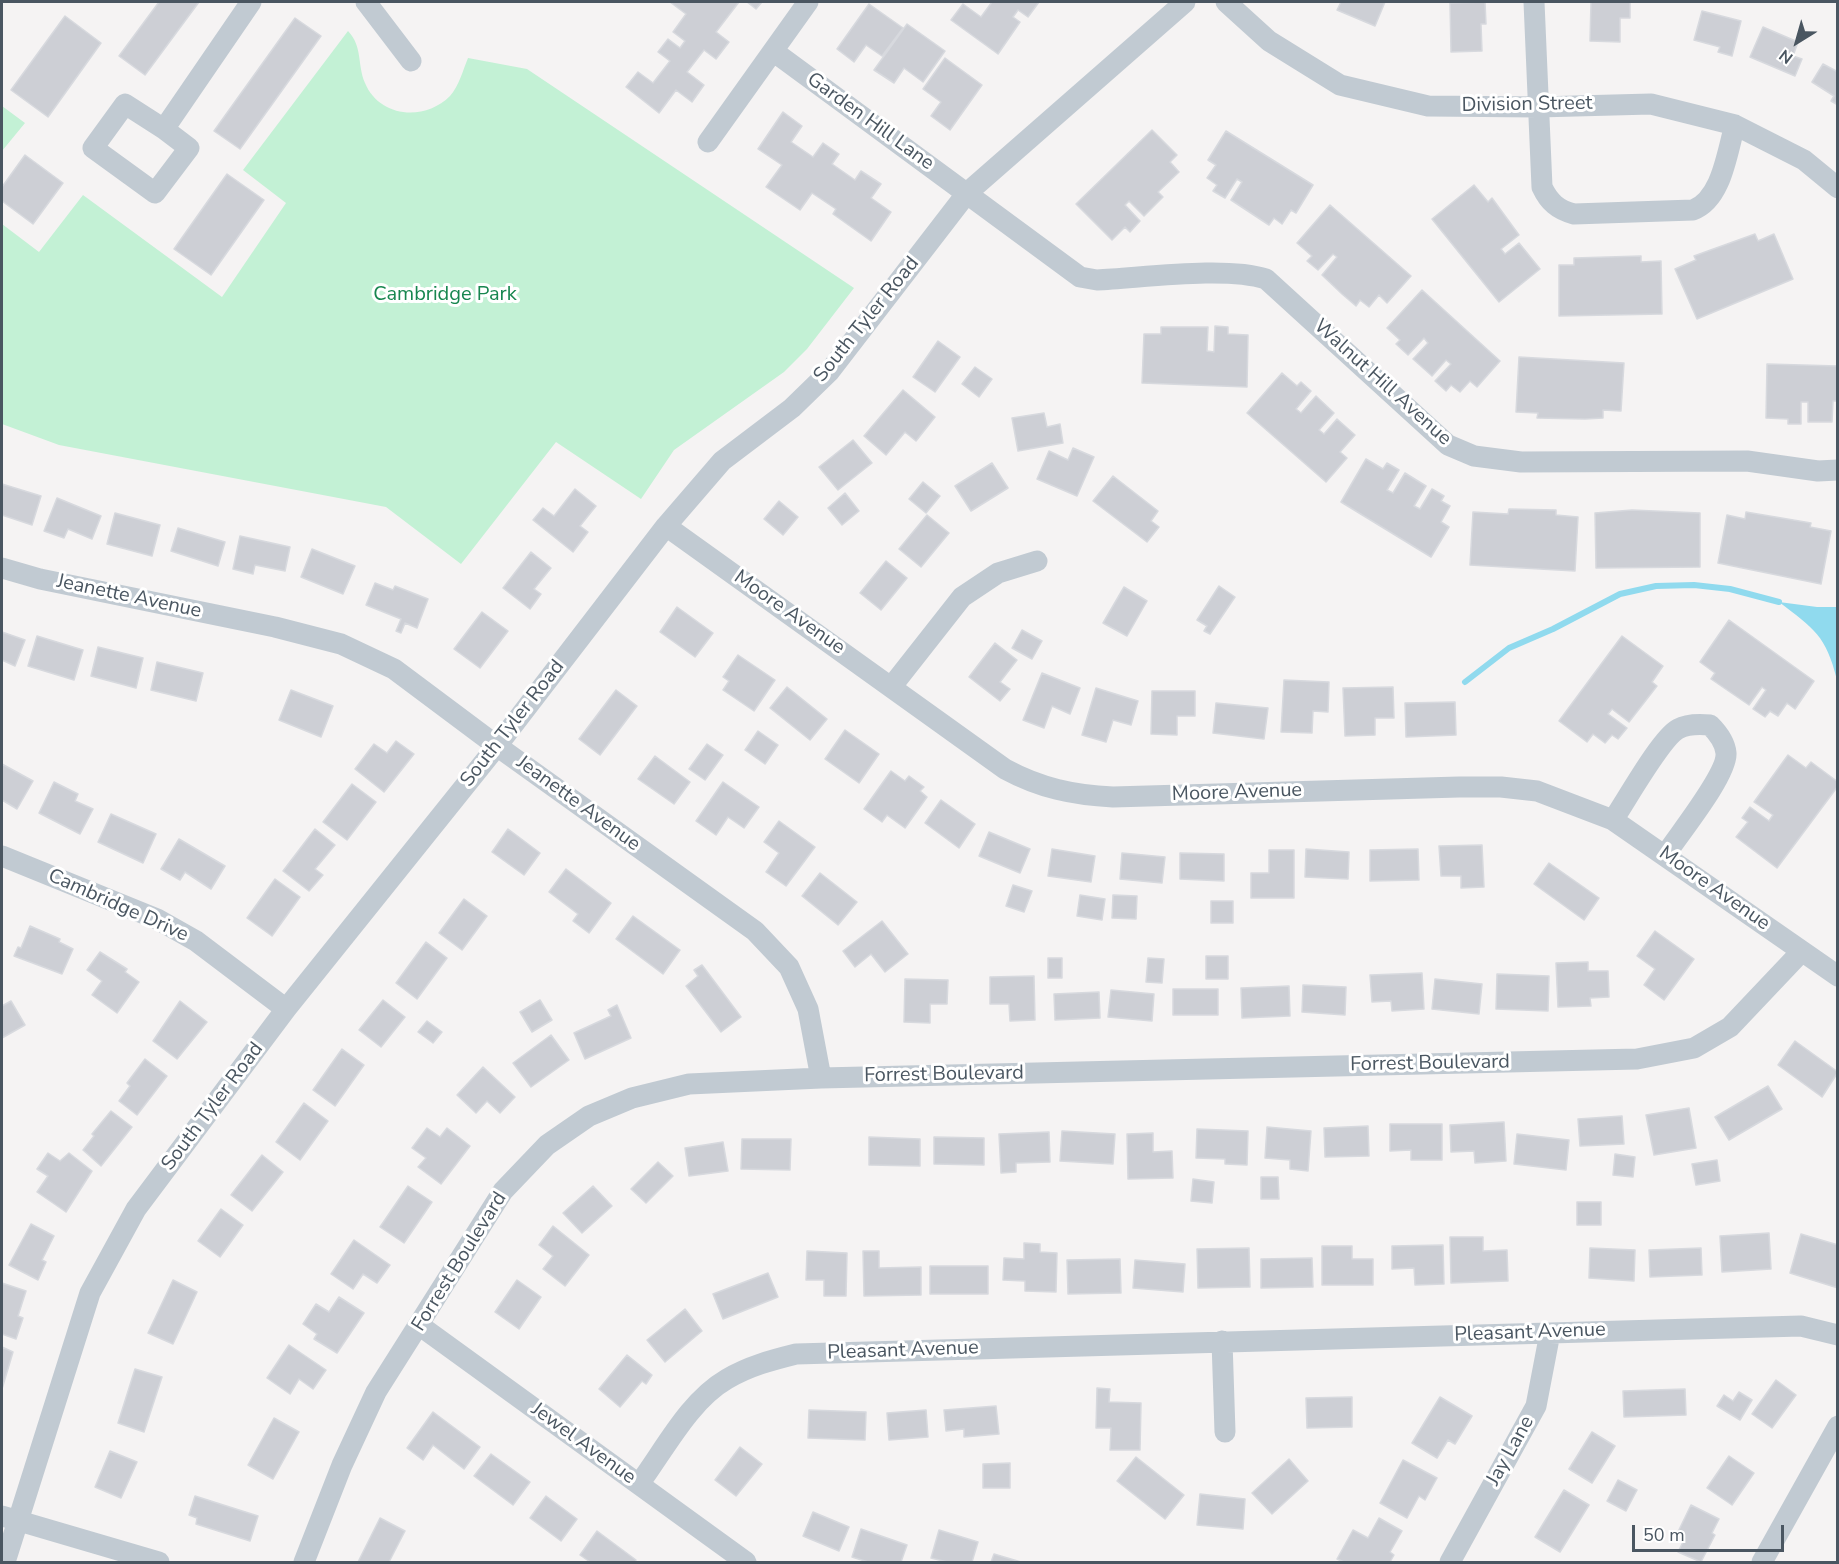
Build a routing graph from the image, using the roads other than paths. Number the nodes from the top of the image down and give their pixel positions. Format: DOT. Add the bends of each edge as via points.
graph roads {
  1 [pos="251,2"];
  2 [pos="366,2"];
  3 [pos="808,2"];
  4 [pos="1185,2"];
  5 [pos="1226,2"];
  6 [pos="1534,2"];
  7 [pos="772,51"];
  8 [pos="411,61"];
  9 [pos="1538,107"];
  10 [pos="1735,125"];
  11 [pos="164,129"];
  12 [pos="708,142"];
  13 [pos="1838,188"];
  14 [pos="968,193"];
  15 [pos="1838,470"];
  16 [pos="666,526"];
  17 [pos="1037,561"];
  18 [pos="2,568"];
  19 [pos="892,686"];
  20 [pos="497,746"];
  21 [pos="1613,820"];
  22 [pos="1666,854"];
  23 [pos="2,856"];
  24 [pos="1802,951"];
  25 [pos="1838,975"];
  26 [pos="286,1009"];
  27 [pos="821,1078"];
  28 [pos="419,1325"];
  29 [pos="1550,1333"];
  30 [pos="1838,1335"];
  31 [pos="1222,1341"];
  32 [pos="1838,1426"];
  33 [pos="1225,1432"];
  34 [pos="639,1484"];
  35 [pos="10,1518"];
  36 [pos="5,1563"];
  37 [pos="159,1563"];
  38 [pos="304,1563"];
  39 [pos="746,1563"];
  40 [pos="1450,1563"];
  41 [pos="1762,1563"];
  1 -- 11 [label="street"];
  2 -- 8 [label="street"];
  3 -- 7 [label="street"];
  4 -- 14 [label="street, South Tyler Road"];
  5 -- 9 [label="street, Division Street" via="1269,42 1340,84 1428,106"];
  6 -- 9 [label="street"];
  7 -- 12 [label="street"];
  7 -- 14 [label="street, Garden Hill Lane"];
  9 -- 10 [label="street, Division Street" via="1651,104"];
  9 -- 10 [label="street" via="1542,188 1548,200 1562,211 1574,214 1693,210 1702,206 1718,181"];
  10 -- 13 [label="street, Division Street" via="1804,160"];
  11 -- 11 [label="street" via="125,104 93,148 155,193 189,148"];
  14 -- 15 [label="street, Walnut Hill Avenue" via="1080,277 1097,280 1218,274 1266,279 1434,435 1474,456 1521,462 1747,461"];
  14 -- 16 [label="street, South Tyler Road" via="829,372 792,408 722,461"];
  16 -- 19 [label="street, Moore Avenue"];
  16 -- 20 [label="street, South Tyler Road"];
  17 -- 19 [label="street" via="998,573 962,597"];
  18 -- 20 [label="street, Jeanette Avenue" via="341,644 394,669"];
  19 -- 21 [label="street, Moore Avenue" via="1005,769 1030,783 1084,795 1501,787 1537,791"];
  20 -- 26 [label="street, South Tyler Road"];
  20 -- 27 [label="street, Jeanette Avenue" via="756,931 789,967 808,1009"];
  21 -- 22 [label="street, Moore Avenue"];
  21 -- 22 [label="street" via="1677,729 1710,725 1726,753 1724,770"];
  22 -- 24 [label="street, Moore Avenue"];
  23 -- 26 [label="street, Cambridge Drive" via="157,919 196,941"];
  24 -- 25 [label="street, Moore Avenue"];
  24 -- 27 [label="street, Forrest Boulevard" via="1730,1027 1694,1048 1637,1059"];
  26 -- 35 [label="street, South Tyler Road" via="136,1209 108,1256 90,1293"];
  27 -- 28 [label="street, Forrest Boulevard" via="689,1084 632,1098 590,1116 547,1146 503,1191"];
  28 -- 34 [label="street, Jewel Avenue"];
  28 -- 38 [label="street, Forrest Boulevard" via="376,1392 342,1465"];
  29 -- 30 [label="street, Pleasant Avenue" via="1801,1326"];
  29 -- 31 [label="street, Pleasant Avenue"];
  29 -- 40 [label="street, Jay Lane" via="1536,1406"];
  31 -- 33 [label="street"];
  31 -- 34 [label="street, Pleasant Avenue" via="796,1354 726,1379 699,1402"];
  32 -- 41 [label="street"];
  34 -- 39 [label="street, Jewel Avenue"];
  35 -- 36 [label="street, South Tyler Road"];
  35 -- 37 [label="street"];
}
